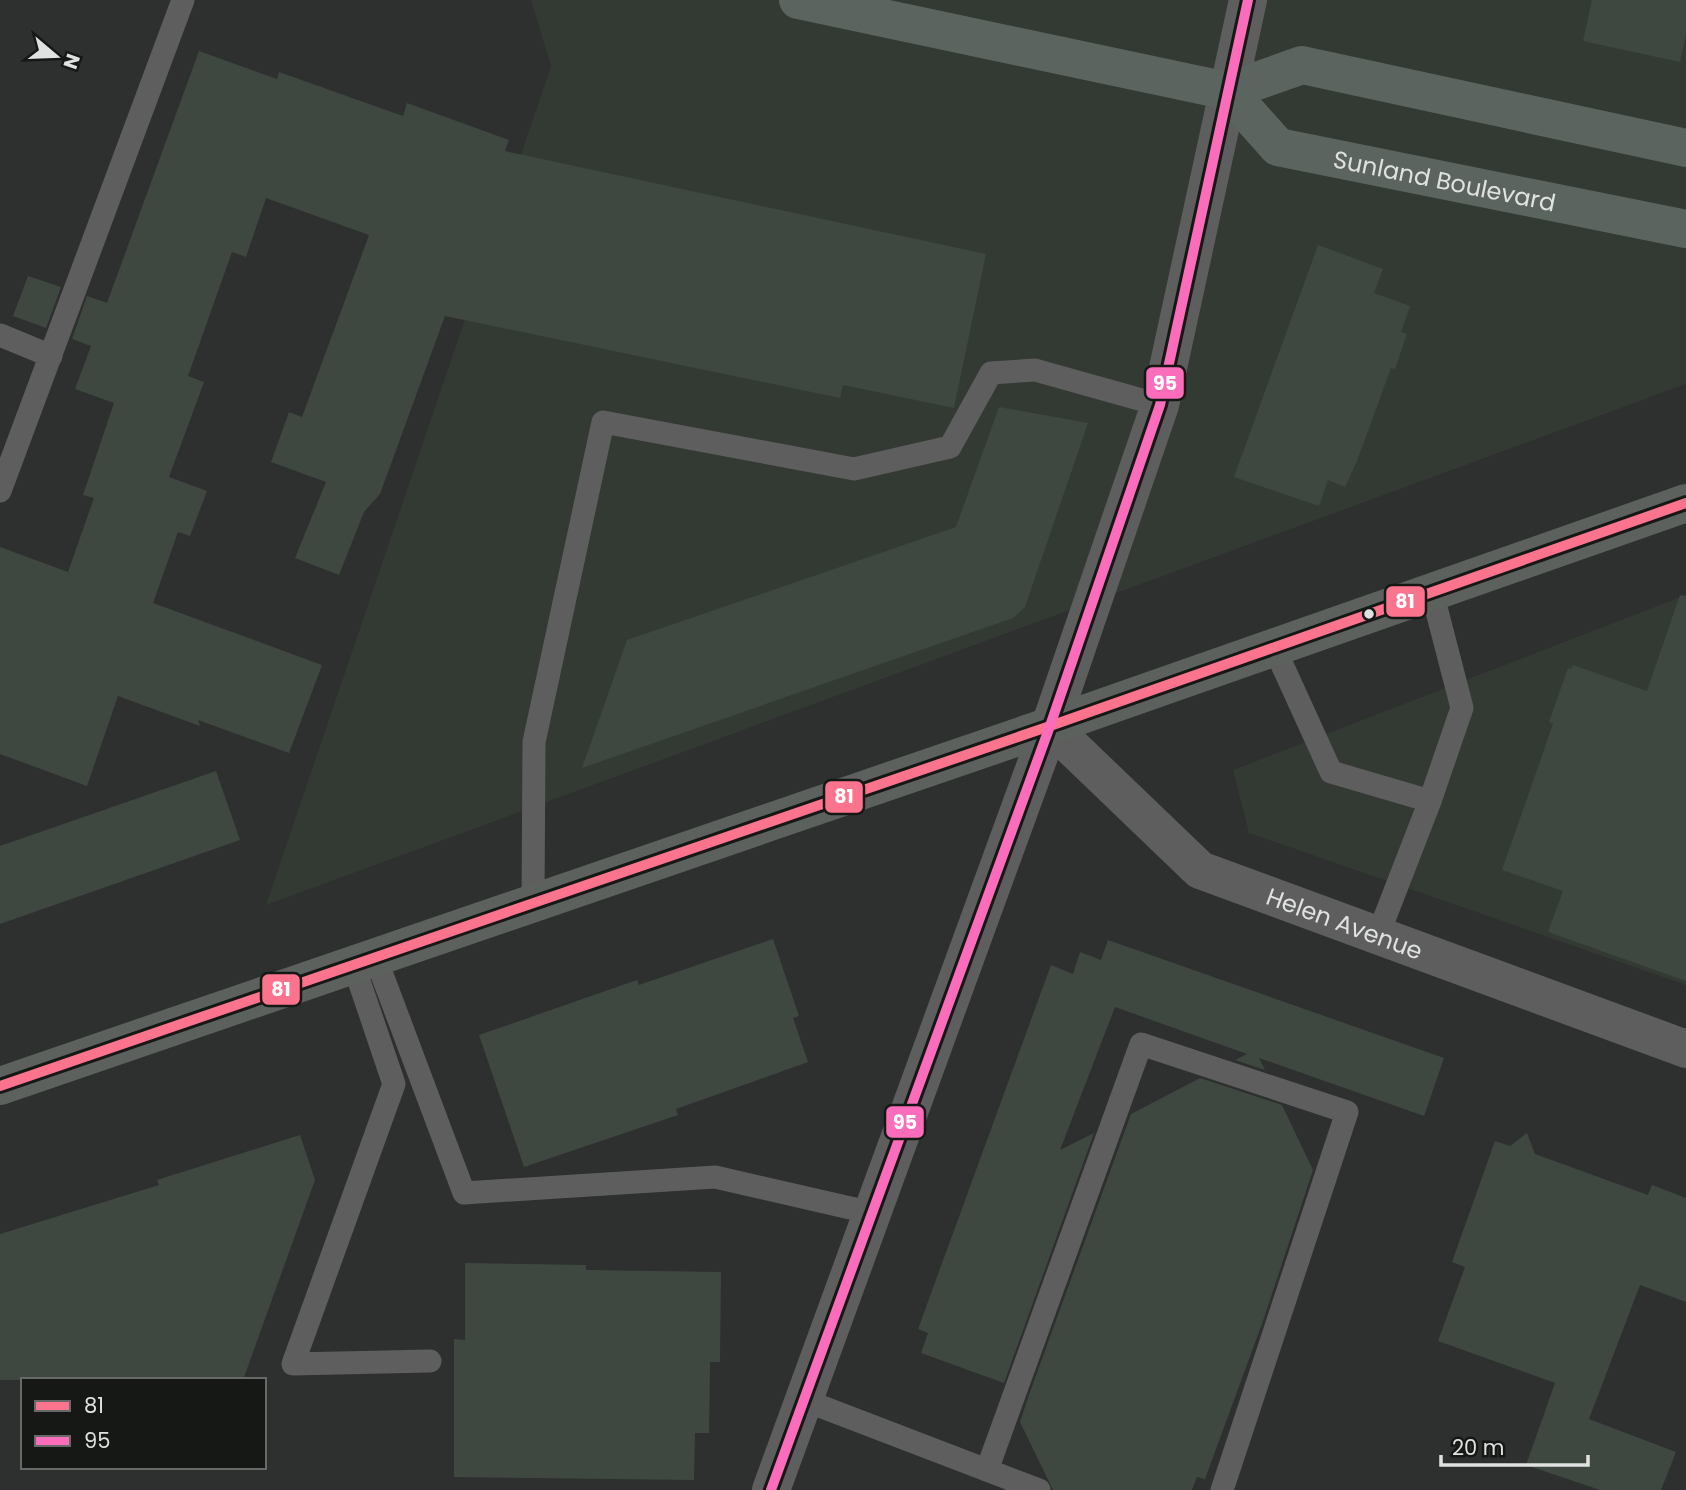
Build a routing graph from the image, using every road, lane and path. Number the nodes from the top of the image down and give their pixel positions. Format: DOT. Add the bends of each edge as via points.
graph roads {
  1 [pos="183,0"];
  2 [pos="798,0"];
  3 [pos="1248,0"];
  4 [pos="1227,91"];
  5 [pos="1686,148"];
  6 [pos="1686,229"];
  7 [pos="0,335"];
  8 [pos="51,356"];
  9 [pos="1160,405"];
  10 [pos="0,491"];
  11 [pos="1686,503"];
  12 [pos="1432,592"];
  13 [pos="1274,647"];
  14 [pos="1049,726"];
  15 [pos="1430,801"];
  16 [pos="533,901"];
  17 [pos="1378,935"];
  18 [pos="364,959"];
  19 [pos="1686,1049"];
  20 [pos="0,1086"];
  21 [pos="872,1213"];
  22 [pos="430,1361"];
  23 [pos="804,1400"];
  24 [pos="987,1470"];
  25 [pos="771,1490"];
  26 [pos="1039,1490"];
  27 [pos="1222,1490"];
  1 -- 8 [label="lane"];
  2 -- 4 [label="main road"];
  3 -- 4 [label="street"];
  4 -- 5 [label="main road" via="1302,65"];
  4 -- 6 [label="main road, Sunland Boulevard" via="1278,147"];
  4 -- 9 [label="street"];
  7 -- 8 [label="lane"];
  8 -- 10 [label="lane"];
  9 -- 14 [label="street"];
  9 -- 16 [label="lane" via="1035,370 991,373 950,447 854,470 603,422 534,742"];
  11 -- 12 [label="main road"];
  12 -- 13 [label="main road"];
  12 -- 15 [label="lane" via="1462,708"];
  13 -- 14 [label="main road"];
  13 -- 15 [label="lane" via="1331,772"];
  14 -- 16 [label="main road"];
  14 -- 17 [label="street, Helen Avenue" via="1200,870"];
  14 -- 21 [label="street"];
  15 -- 17 [label="lane"];
  16 -- 18 [label="main road"];
  17 -- 19 [label="street, Helen Avenue"];
  18 -- 20 [label="main road"];
  18 -- 21 [label="lane" via="464,1193 715,1177"];
  18 -- 22 [label="lane" via="394,1084 293,1364"];
  21 -- 23 [label="street"];
  23 -- 24 [label="lane"];
  23 -- 25 [label="street"];
  24 -- 26 [label="lane"];
  24 -- 27 [label="lane" via="1141,1044 1347,1112"];
}
